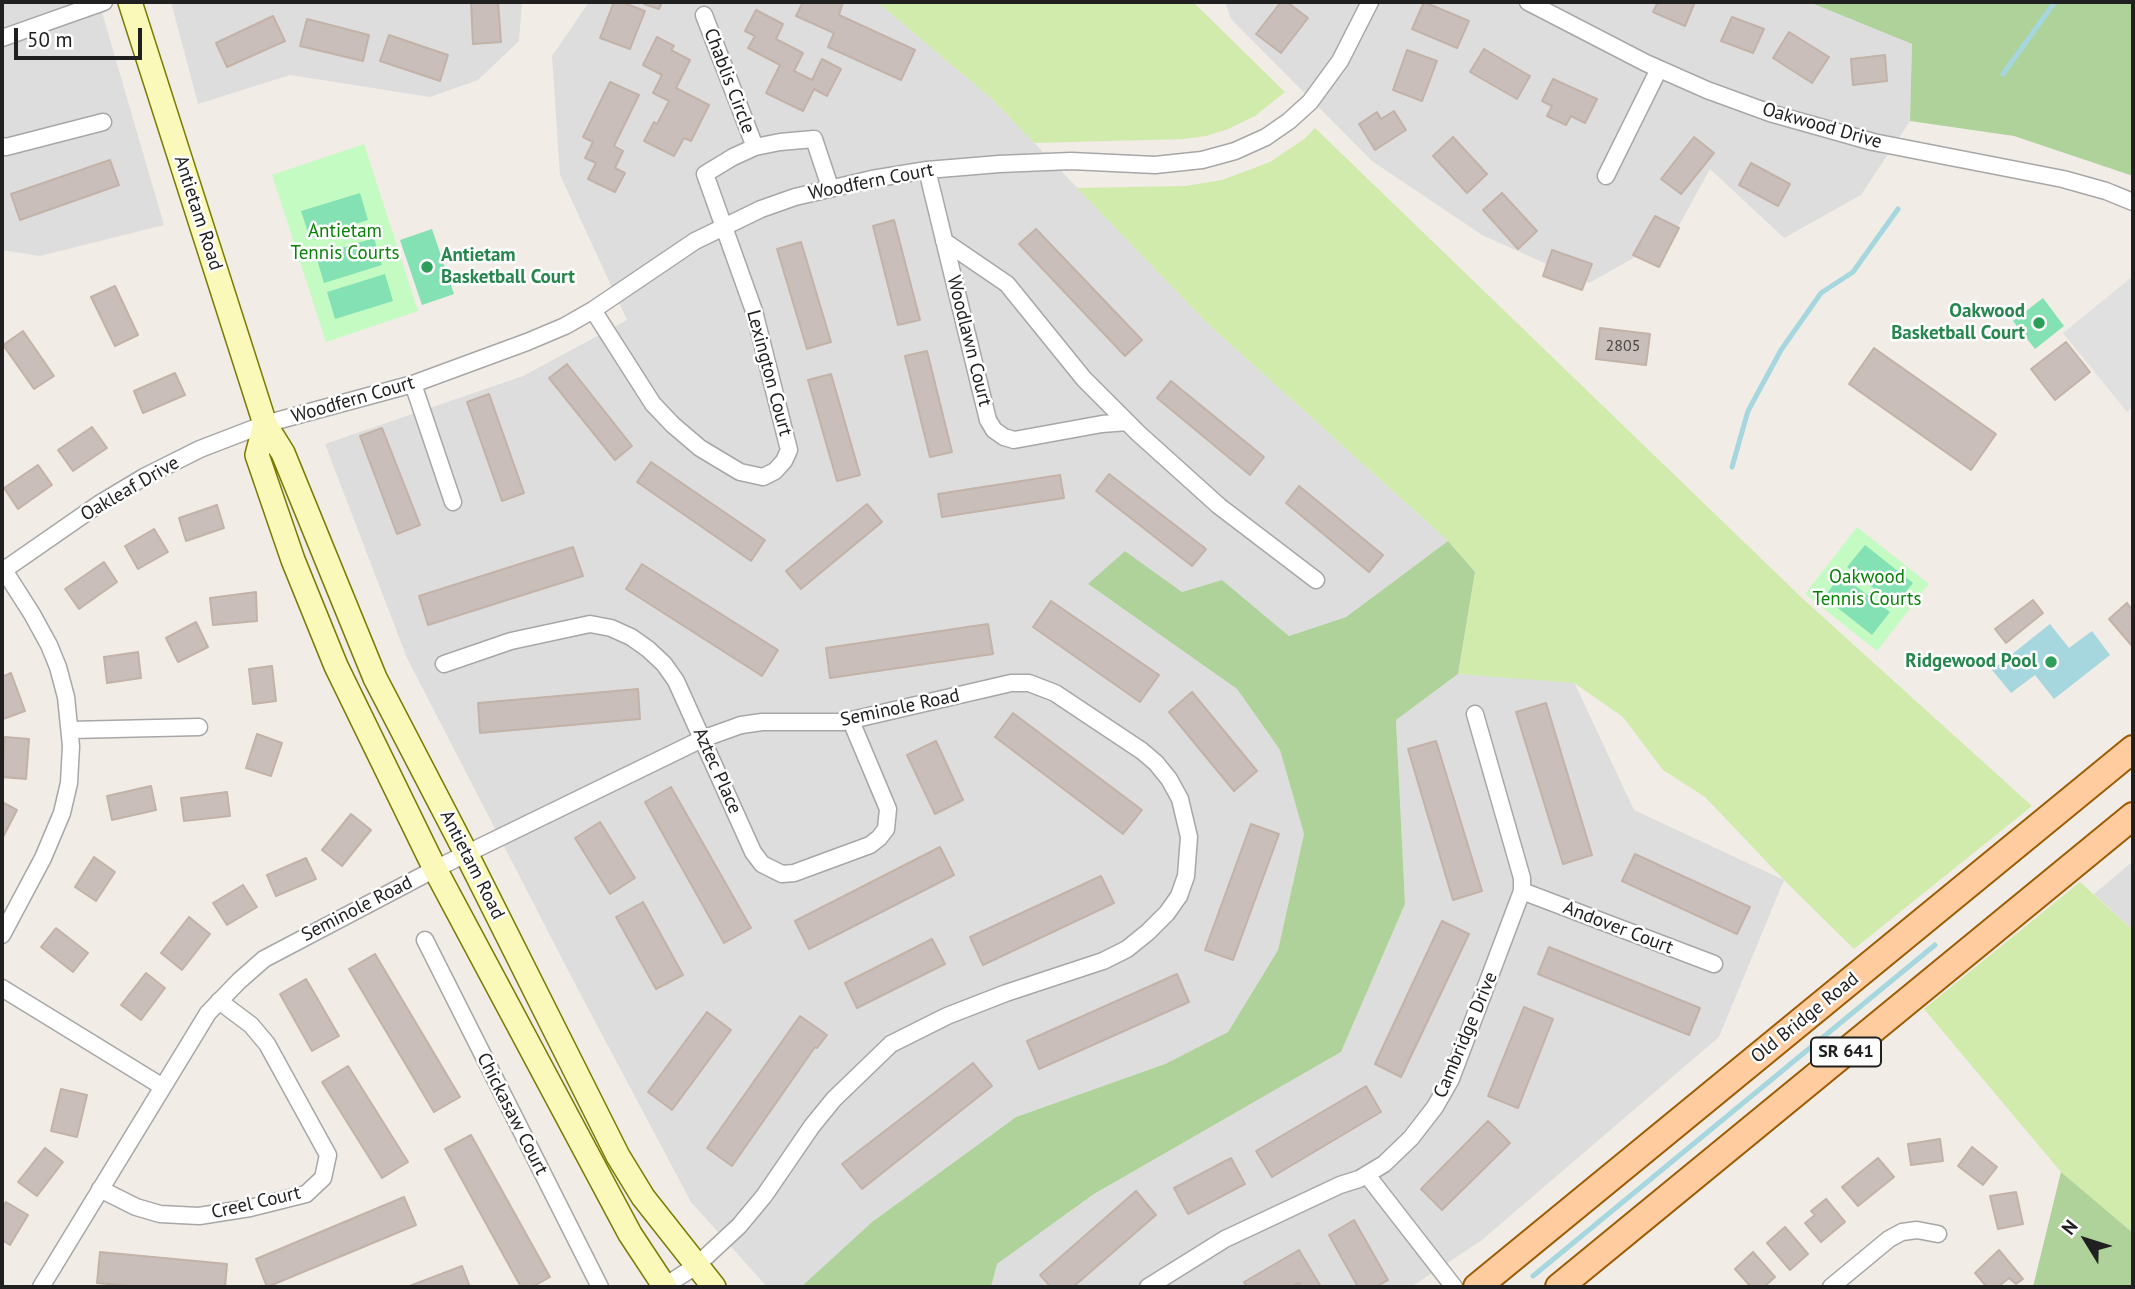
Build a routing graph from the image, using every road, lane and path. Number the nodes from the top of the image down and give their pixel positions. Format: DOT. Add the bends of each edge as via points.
graph roads {
  1 [pos="104,2"];
  2 [pos="130,2"];
  3 [pos="1370,2"];
  4 [pos="1528,2"];
  5 [pos="704,15"];
  6 [pos="2,38"];
  7 [pos="1659,69"];
  8 [pos="103,122"];
  9 [pos="2,146"];
  10 [pos="755,147"];
  11 [pos="927,170"];
  12 [pos="1606,177"];
  13 [pos="830,187"];
  14 [pos="2133,202"];
  15 [pos="724,226"];
  16 [pos="944,241"];
  17 [pos="593,310"];
  18 [pos="414,384"];
  19 [pos="1127,422"];
  20 [pos="265,424"];
  21 [pos="453,502"];
  22 [pos="3,569"];
  23 [pos="1316,580"];
  24 [pos="444,664"];
  25 [pos="1475,714"];
  26 [pos="851,721"];
  27 [pos="199,727"];
  28 [pos="71,730"];
  29 [pos="702,739"];
  30 [pos="2133,749"];
  31 [pos="2133,816"];
  32 [pos="467,855"];
  33 [pos="435,869"];
  34 [pos="1522,891"];
  35 [pos="2,935"];
  36 [pos="425,940"];
  37 [pos="1714,964"];
  38 [pos="2,988"];
  39 [pos="219,1001"];
  40 [pos="163,1087"];
  41 [pos="1367,1175"];
  42 [pos="100,1189"];
  43 [pos="1938,1234"];
  44 [pos="696,1266"];
  45 [pos="41,1287"];
  46 [pos="600,1287"];
  47 [pos="664,1287"];
  48 [pos="714,1287"];
  49 [pos="1148,1287"];
  50 [pos="1454,1287"];
  51 [pos="1477,1287"];
  52 [pos="1559,1287"];
  53 [pos="1831,1287"];
  1 -- 6 [label="street"];
  2 -- 20 [label="street, Antietam Road"];
  3 -- 11 [label="street, Woodfern Court" via="1329,80 1310,102 1266,137 1235,151 1155,165 1071,161"];
  4 -- 7 [label="street, Oakwood Drive"];
  5 -- 10 [label="street, Chablis Circle"];
  7 -- 12 [label="street"];
  7 -- 14 [label="street, Oakwood Drive" via="1770,113 1847,136 2063,179"];
  8 -- 9 [label="street"];
  10 -- 13 [label="street, Chablis Circle" via="814,139"];
  10 -- 15 [label="street, Chablis Circle" via="705,174"];
  11 -- 13 [label="street, Woodfern Court"];
  11 -- 16 [label="street, Woodlawn Court"];
  13 -- 15 [label="street, Woodfern Court"];
  15 -- 17 [label="street, Woodfern Court"];
  15 -- 17 [label="street, Lexington Court" via="754,311 789,450 775,471 763,477 740,472 673,425 653,404"];
  16 -- 19 [label="street, Woodlawn Court" via="1007,284 1084,379"];
  16 -- 19 [label="street, Woodlawn Court" via="993,430 1014,440"];
  17 -- 18 [label="street, Woodfern Court" via="527,342"];
  18 -- 20 [label="street, Woodfern Court"];
  18 -- 21 [label="street"];
  19 -- 23 [label="street, Woodlawn Court" via="1219,506"];
  20 -- 22 [label="street, Oakleaf Drive" via="144,477"];
  20 -- 32 [label="street, Antietam Road" via="283,453 375,678"];
  20 -- 33 [label="street, Antietam Road" via="257,455 293,560 336,666"];
  22 -- 28 [label="street" via="49,645"];
  24 -- 29 [label="street, Aztec Place" via="541,634 590,624 611,628 631,637 664,664"];
  25 -- 34 [label="street"];
  26 -- 29 [label="street, Seminole Road" via="741,724"];
  26 -- 29 [label="street, Aztec Place" via="888,809 886,829 870,845 794,873 772,871 753,852"];
  26 -- 44 [label="street, Seminole Road" via="1011,683 1046,688 1142,751 1169,779 1180,799 1189,836 1186,876 1167,913 1127,949 971,1007 891,1044 834,1099 764,1196"];
  27 -- 28 [label="street"];
  28 -- 35 [label="street" via="69,783 62,813"];
  29 -- 32 [label="street, Seminole Road"];
  30 -- 51 [label="main road, Old Bridge Road / SR 641"];
  31 -- 52 [label="main road, SR 641"];
  32 -- 33 [label="street, Seminole Road"];
  32 -- 44 [label="street, Antietam Road" via="618,1156"];
  33 -- 39 [label="street, Seminole Road" via="264,959"];
  33 -- 47 [label="street, Antietam Road" via="630,1234"];
  34 -- 37 [label="street, Andover Court"];
  34 -- 41 [label="street, Cambridge Drive" via="1451,1079 1411,1138"];
  36 -- 46 [label="street, Chickasaw Court"];
  38 -- 40 [label="street"];
  39 -- 40 [label="street, Seminole Road"];
  39 -- 42 [label="street, Creel Court" via="267,1044 328,1155 323,1178 306,1194 199,1216 160,1214"];
  40 -- 42 [label="street, Seminole Road"];
  41 -- 49 [label="street, Cambridge Drive" via="1225,1239"];
  41 -- 50 [label="street"];
  42 -- 45 [label="street, Seminole Road"];
  43 -- 53 [label="street" via="1917,1230 1896,1236"];
  44 -- 47 [label="street, Seminole Road"];
  44 -- 48 [label="street, Antietam Road"];
}
